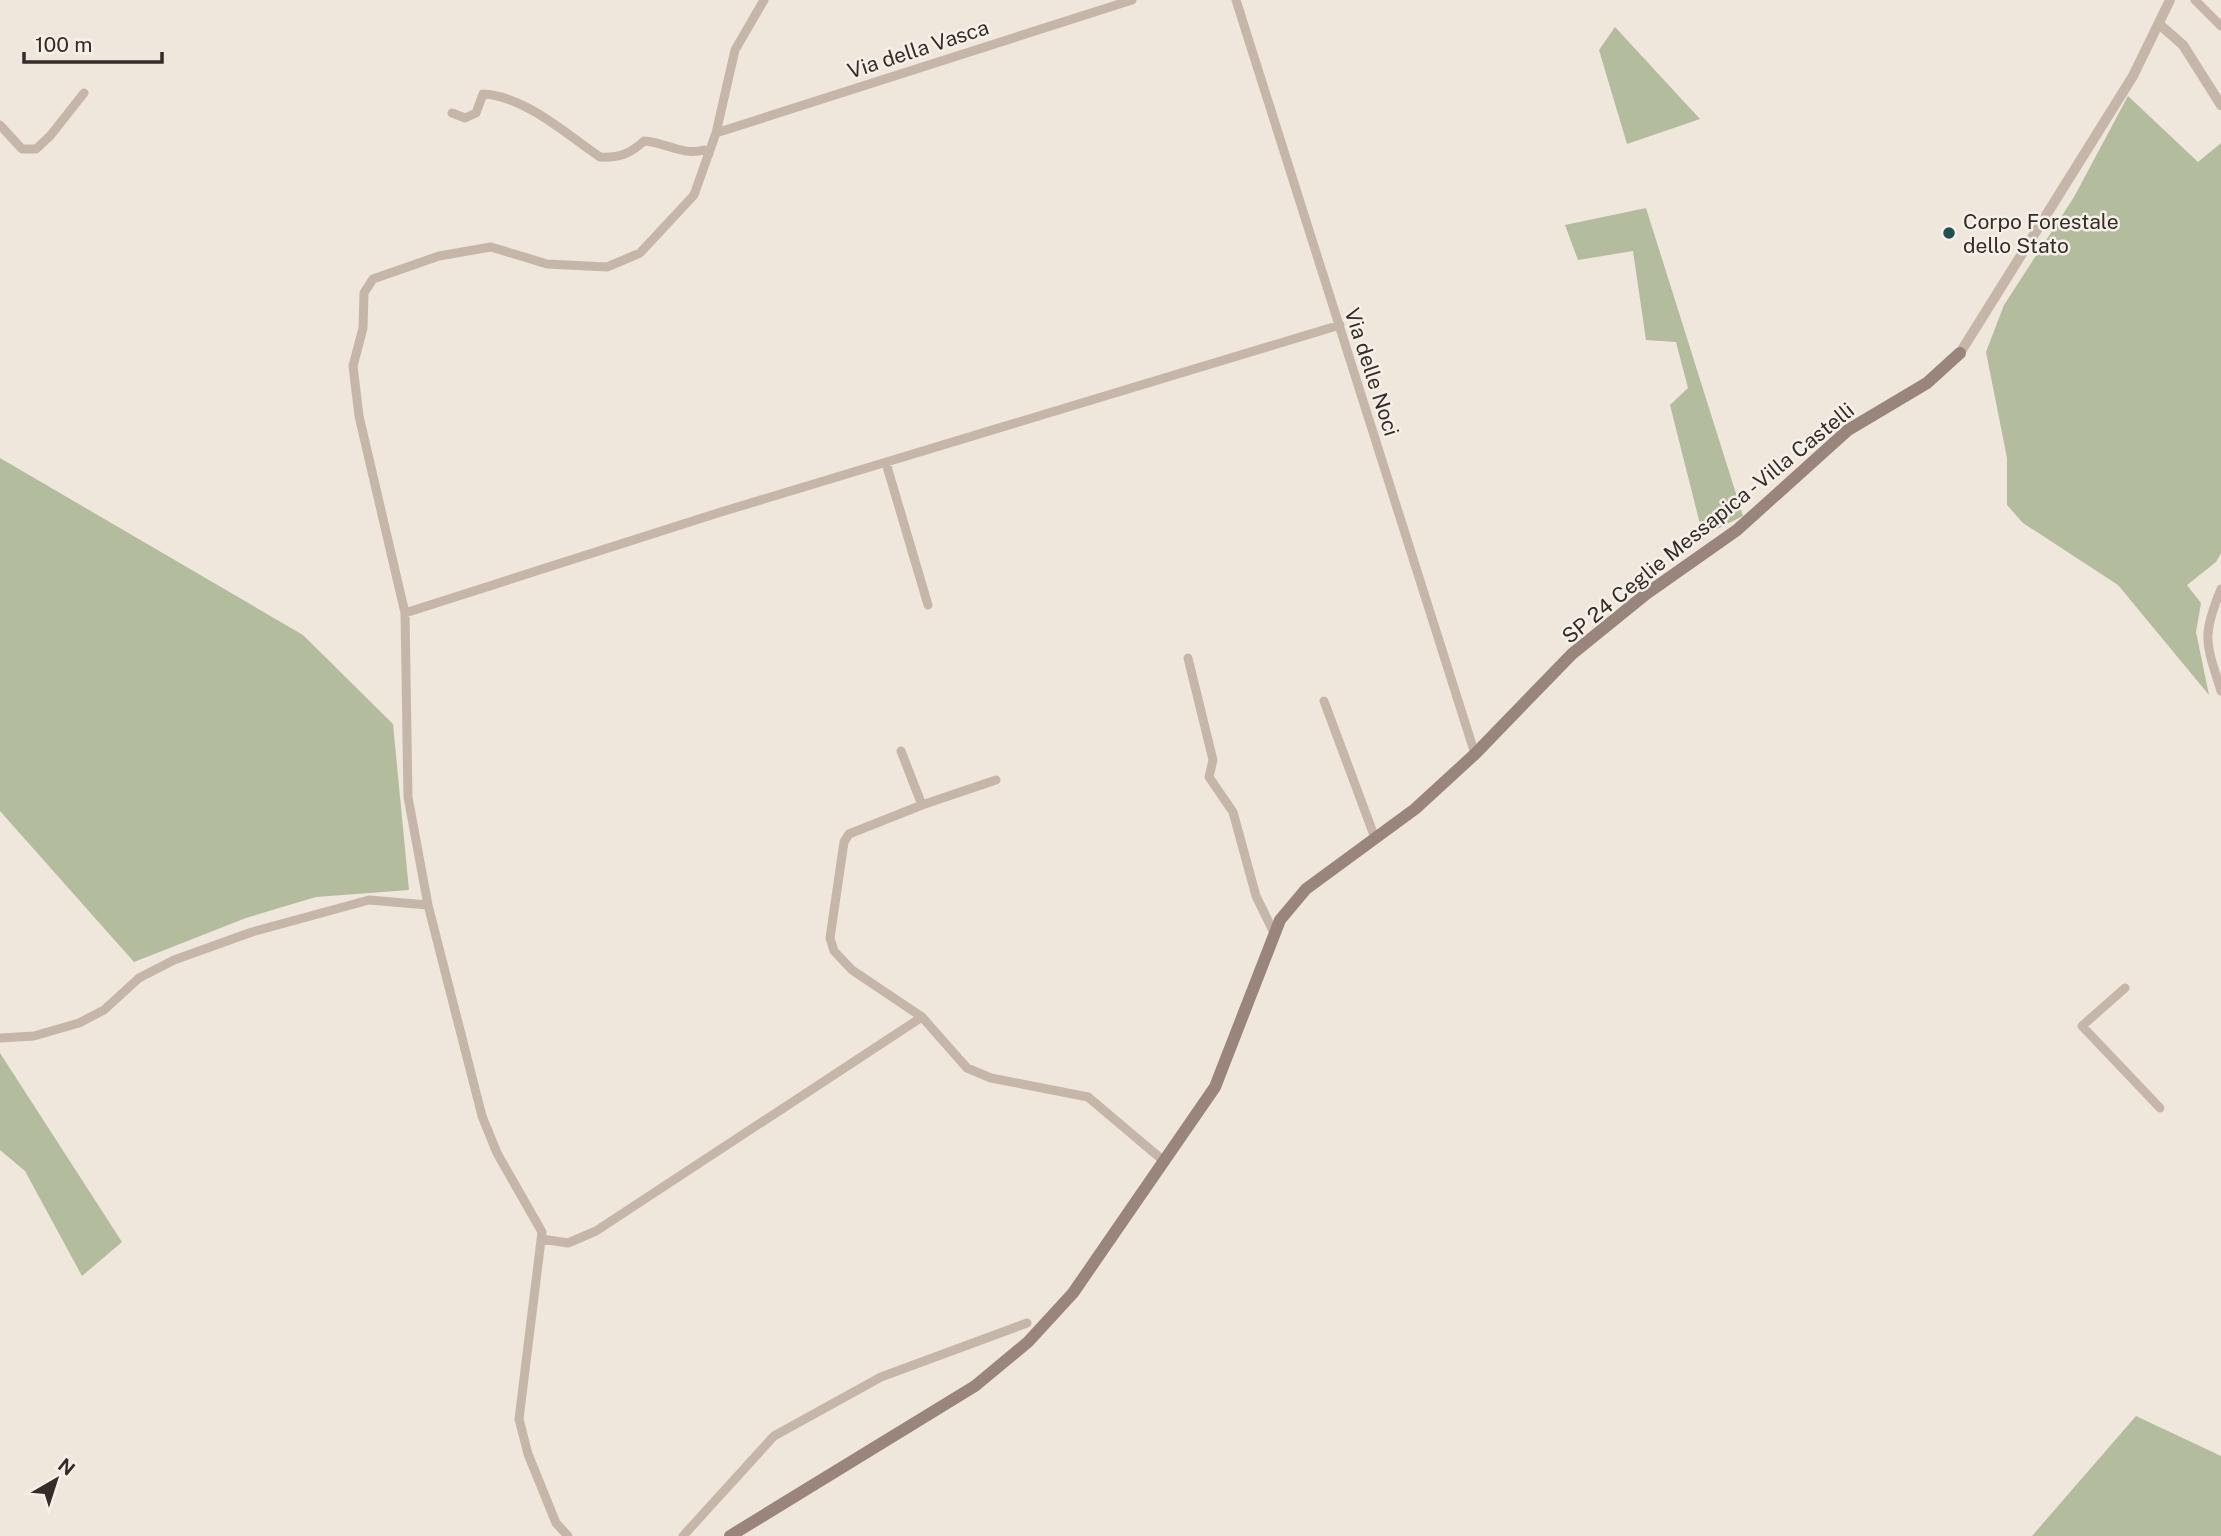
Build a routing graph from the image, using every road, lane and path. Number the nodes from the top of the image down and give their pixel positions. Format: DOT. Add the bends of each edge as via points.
graph roads {
  1 [pos="764,0"];
  2 [pos="1132,0"];
  3 [pos="1236,0"];
  4 [pos="2170,0"];
  5 [pos="2194,0"];
  6 [pos="2159,24"];
  7 [pos="2221,26"];
  8 [pos="83,93"];
  9 [pos="2221,106"];
  10 [pos="452,113"];
  11 [pos="0,125"];
  12 [pos="716,133"];
  13 [pos="709,154"];
  14 [pos="1340,325"];
  15 [pos="1960,353"];
  16 [pos="886,463"];
  17 [pos="2221,589"];
  18 [pos="928,605"];
  19 [pos="405,613"];
  20 [pos="1188,658"];
  21 [pos="2221,691"];
  22 [pos="1324,701"];
  23 [pos="901,751"];
  24 [pos="1475,754"];
  25 [pos="996,780"];
  26 [pos="922,805"];
  27 [pos="1375,838"];
  28 [pos="428,905"];
  29 [pos="1274,933"];
  30 [pos="2125,988"];
  31 [pos="922,1017"];
  32 [pos="0,1038"];
  33 [pos="2160,1108"];
  34 [pos="1165,1162"];
  35 [pos="542,1239"];
  36 [pos="1027,1323"];
  37 [pos="1014,1330"];
  38 [pos="1028,1342"];
  39 [pos="568,1536"];
  40 [pos="683,1536"];
  41 [pos="730,1536"];
  1 -- 12 [label="street" via="735,50"];
  2 -- 12 [label="street, Via della Vasca"];
  3 -- 14 [label="street, Via delle Noci"];
  4 -- 6 [label="street"];
  5 -- 7 [label="street"];
  6 -- 9 [label="street" via="2183,45"];
  6 -- 15 [label="street" via="2133,76"];
  8 -- 11 [label="street" via="36,149 22,149"];
  10 -- 13 [label="street" via="464,118 475,113 483,94 497,95 600,157 632,152 644,141"];
  12 -- 13 [label="street"];
  13 -- 19 [label="street" via="694,194 640,253 607,267 547,264 491,247 439,256 373,279 364,293 363,328 354,366 359,416"];
  14 -- 16 [label="street"];
  14 -- 24 [label="street, Via delle Noci"];
  15 -- 24 [label="main road, SP 24 Ceglie Messapica - Villa Castelli" via="1927,383 1848,430 1737,530 1646,594 1572,654"];
  16 -- 18 [label="street"];
  16 -- 19 [label="street"];
  17 -- 21 [label="street" via="2205,641"];
  19 -- 28 [label="street" via="408,797"];
  20 -- 29 [label="street" via="1213,760 1209,777 1233,812 1256,896"];
  22 -- 27 [label="street"];
  23 -- 26 [label="street"];
  24 -- 27 [label="main road, SP 24 Ceglie Messapica - Villa Castelli" via="1415,809"];
  25 -- 26 [label="street"];
  26 -- 31 [label="street" via="849,834 830,937 834,951 852,970"];
  27 -- 29 [label="main road, SP 24 Ceglie Messapica - Villa Castelli" via="1306,889 1290,905"];
  28 -- 32 [label="street" via="369,900 253,932 174,960 139,978 104,1010 79,1023 34,1036"];
  28 -- 35 [label="street" via="482,1116"];
  29 -- 34 [label="main road, SP 24 Ceglie Messapica - Villa Castelli" via="1227,1062"];
  30 -- 33 [label="street" via="2082,1026"];
  31 -- 34 [label="street" via="967,1068 1088,1097"];
  31 -- 35 [label="street" via="596,1231 568,1243"];
  34 -- 38 [label="main road, SP 24 Ceglie Messapica - Villa Castelli" via="1086,1276"];
  35 -- 39 [label="street" via="519,1419 556,1523"];
  36 -- 37 [label="street"];
  37 -- 38 [label="street"];
  37 -- 40 [label="street" via="880,1377 774,1436"];
  38 -- 41 [label="main road, SP 24 Ceglie Messapica - Villa Castelli" via="975,1386"];
}
